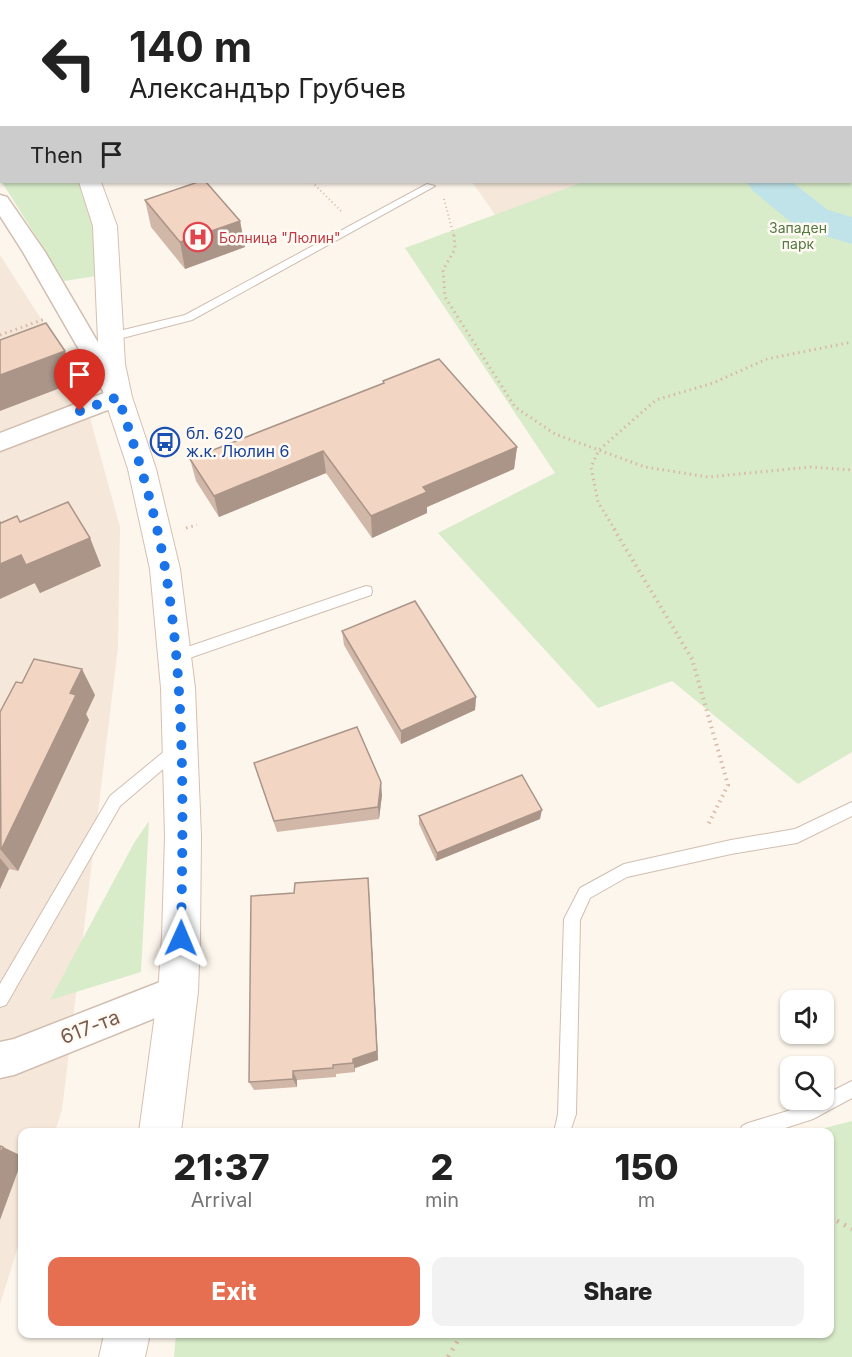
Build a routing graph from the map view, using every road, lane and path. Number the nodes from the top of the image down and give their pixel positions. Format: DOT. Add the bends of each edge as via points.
graph roads {
  1 [pos="90,183"];
  2 [pos="313,183"];
  3 [pos="430,186"];
  4 [pos="442,192"];
  5 [pos="0,201"];
  6 [pos="356,226"];
  7 [pos="68,311"];
  8 [pos="0,334"];
  9 [pos="111,337"];
  10 [pos="852,342"];
  11 [pos="118,397"];
  12 [pos="0,442"];
  13 [pos="599,450"];
  14 [pos="852,470"];
  15 [pos="366,591"];
  16 [pos="175,657"];
  17 [pos="181,746"];
  18 [pos="852,809"];
  19 [pos="694,855"];
  20 [pos="178,992"];
  21 [pos="0,999"];
  22 [pos="0,1060"];
  23 [pos="852,1089"];
  24 [pos="161,1128"];
  25 [pos="563,1128"];
  26 [pos="760,1128"];
  27 [pos="834,1219"];
  28 [pos="852,1229"];
  29 [pos="126,1338"];
  30 [pos="460,1338"];
  31 [pos="122,1357"];
  32 [pos="448,1357"];
  1 -- 9 [label="main road" via="105,226"];
  2 -- 6 [label="path"];
  3 -- 6 [label="lane"];
  4 -- 13 [label="path" via="455,249 443,270 445,297 515,407 555,434"];
  5 -- 7 [label="street"];
  6 -- 9 [label="lane" via="188,318"];
  7 -- 8 [label="path"];
  7 -- 11 [label="street"];
  9 -- 11 [label="main road"];
  10 -- 13 [label="path" via="767,359 713,383 656,400"];
  11 -- 12 [label="street"];
  11 -- 16 [label="main road" via="142,469 158,535"];
  13 -- 14 [label="path" via="645,467 708,477 811,467"];
  13 -- 19 [label="path" via="591,467 598,502 692,659 728,785"];
  15 -- 16 [label="lane"];
  16 -- 17 [label="main road"];
  17 -- 20 [label="main road" via="183,836"];
  17 -- 21 [label="lane" via="115,801"];
  18 -- 19 [label="lane" via="797,836"];
  19 -- 25 [label="lane" via="624,871 585,893 572,919 567,1114"];
  20 -- 22 [label="street, 617-та"];
  20 -- 24 [label="main road"];
  23 -- 26 [label="lane" via="807,1113"];
  27 -- 28 [label="path"];
  29 -- 31 [label="main road"];
  30 -- 32 [label="path"];
}
